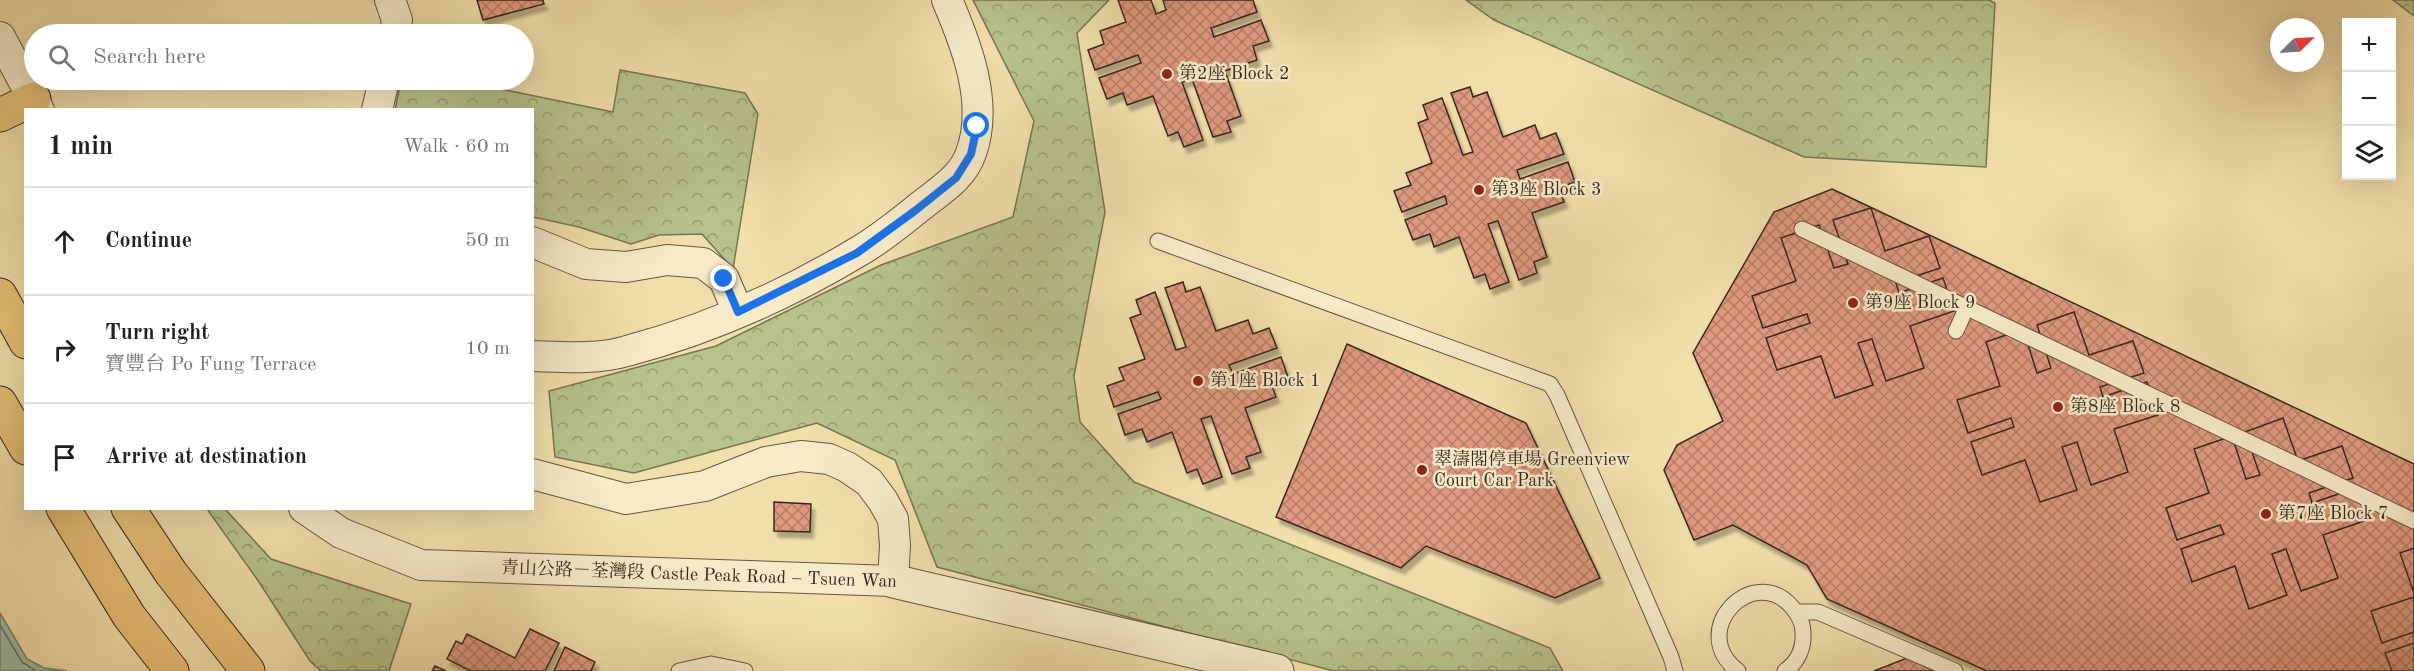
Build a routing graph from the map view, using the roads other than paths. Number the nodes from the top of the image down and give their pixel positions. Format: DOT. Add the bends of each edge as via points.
graph roads {
  1 [pos="390,0"];
  2 [pos="947,0"];
  3 [pos="396,24"];
  4 [pos="0,37"];
  5 [pos="24,80"];
  6 [pos="29,90"];
  7 [pos="382,90"];
  8 [pos="37,104"];
  9 [pos="377,108"];
  10 [pos="0,115"];
  11 [pos="1802,229"];
  12 [pos="1158,241"];
  13 [pos="534,243"];
  14 [pos="0,295"];
  15 [pos="1967,307"];
  16 [pos="738,312"];
  17 [pos="1956,331"];
  18 [pos="24,338"];
  19 [pos="534,356"];
  20 [pos="0,403"];
  21 [pos="24,445"];
  22 [pos="534,475"];
  23 [pos="64,510"];
  24 [pos="129,510"];
  25 [pos="307,510"];
  26 [pos="2414,521"];
  27 [pos="893,580"];
  28 [pos="1797,612"];
  29 [pos="1204,663"];
  30 [pos="171,671"];
  31 [pos="248,671"];
  32 [pos="679,671"];
  33 [pos="745,671"];
  34 [pos="1277,671"];
  35 [pos="1675,671"];
  36 [pos="1738,671"];
  37 [pos="1785,671"];
  38 [pos="1955,671"];
  1 -- 3 [label="street"];
  2 -- 16 [label="street" via="974,78 977,126 971,154 956,178 857,253"];
  4 -- 5 [label="street"];
  6 -- 8 [label="street"];
  7 -- 9 [label="street"];
  8 -- 10 [label="main road"];
  11 -- 15 [label="lane"];
  12 -- 35 [label="lane" via="1550,384"];
  13 -- 16 [label="street" via="586,264 626,267 667,260 704,262 724,279"];
  14 -- 18 [label="main road"];
  15 -- 17 [label="lane"];
  15 -- 26 [label="lane"];
  16 -- 19 [label="street" via="626,352"];
  20 -- 21 [label="main road"];
  22 -- 27 [label="street" via="626,499 705,486 766,462 801,456 829,459 869,482 893,519"];
  23 -- 30 [label="main road" via="129,616"];
  24 -- 31 [label="main road" via="171,573"];
  25 -- 27 [label="street, 青山公路－荃灣段 Castle Peak Road – Tsuen Wan" via="341,533 421,565"];
  27 -- 29 [label="street, 青山公路－荃灣段 Castle Peak Road – Tsuen Wan"];
  28 -- 36 [label="lane" via="1778,596 1766,593 1741,598 1731,606 1722,618 1720,647"];
  28 -- 37 [label="lane" via="1804,640 1800,654"];
  28 -- 38 [label="lane" via="1818,612"];
  29 -- 34 [label="street, 青山公路－荃灣段 Castle Peak Road – Tsuen Wan"];
  32 -- 33 [label="lane" via="711,664"];
}
